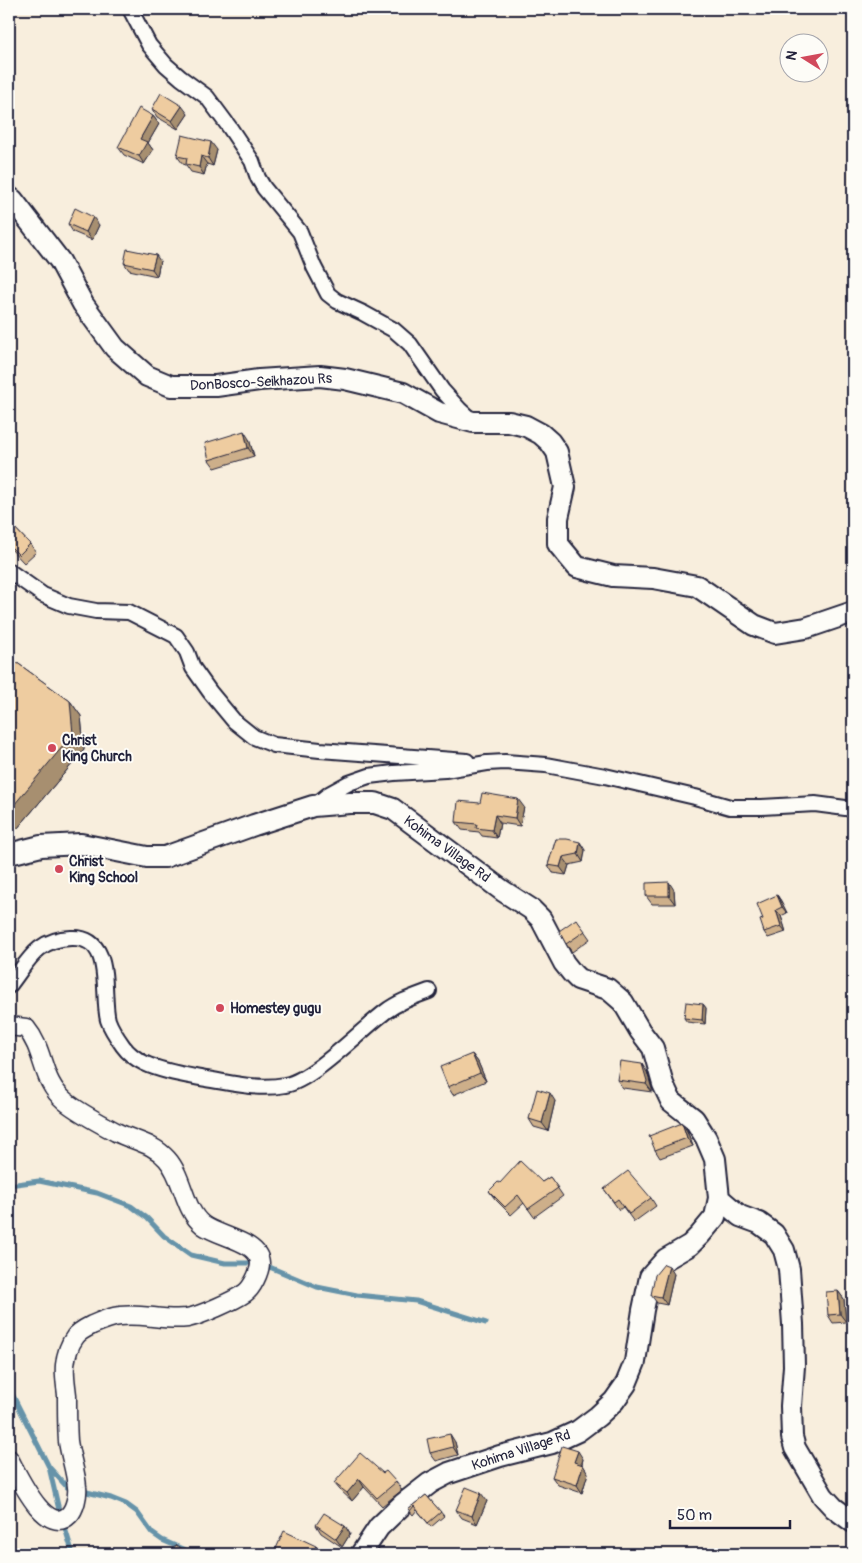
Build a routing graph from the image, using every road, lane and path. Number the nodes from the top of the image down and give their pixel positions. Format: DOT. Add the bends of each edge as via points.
graph roads {
  1 [pos="130,9"];
  2 [pos="9,197"];
  3 [pos="473,422"];
  4 [pos="9,571"];
  5 [pos="853,612"];
  6 [pos="487,763"];
  7 [pos="313,806"];
  8 [pos="853,809"];
  9 [pos="9,854"];
  10 [pos="9,986"];
  11 [pos="428,991"];
  12 [pos="9,1026"];
  13 [pos="718,1198"];
  14 [pos="9,1459"];
  15 [pos="853,1522"];
  16 [pos="361,1554"];
  1 -- 3 [label="street" via="148,45 181,78 207,97 230,128 252,161 264,188 300,232 328,294 337,302 394,330 410,344 442,390"];
  2 -- 3 [label="main road, DonBosco-Seikhazou Rs" via="60,261 84,304 115,348 148,376 172,386 216,386 320,376 344,379 403,393 439,413"];
  3 -- 5 [label="main road, DonBosco-Seikhazou Rs" via="510,422 526,426 550,442 557,452 565,487 558,518 558,544 577,567 612,576 652,578 698,586 754,625 775,633 806,628"];
  4 -- 6 [label="street" via="44,595 69,606 129,612 176,636 210,692 234,721 254,737 274,745"];
  6 -- 7 [label="street" via="369,776 328,794"];
  6 -- 8 [label="street" via="546,765 730,807 815,804"];
  7 -- 9 [label="main road, Kohima Village Rd" via="165,857 147,857 81,844 41,846"];
  7 -- 13 [label="main road, Kohima Village Rd" via="375,803 393,809 531,909 541,919 572,973 578,979 616,995 653,1048 671,1101 694,1119 706,1138 715,1159"];
  10 -- 11 [label="street" via="36,950 62,939 88,941 101,957 108,1022 134,1056 144,1063 188,1075 239,1085 270,1086 294,1083 320,1066 386,1011"];
  12 -- 14 [label="street" via="26,1028 35,1039 45,1073 65,1101 117,1132 159,1150 174,1169 193,1213 203,1225 255,1250 260,1263 255,1281 247,1292 188,1318 120,1316 105,1319 75,1336 65,1365 68,1440 76,1494 70,1514 54,1519 48,1516 24,1487"];
  13 -- 15 [label="main road" via="740,1216 759,1223 774,1234 784,1250 790,1269 793,1324 792,1436 799,1455 823,1496"];
  13 -- 16 [label="main road, Kohima Village Rd" via="715,1217 700,1235 666,1259 650,1277 635,1362 626,1384 614,1401 578,1431 552,1443 500,1456 430,1483 380,1527"];
}
